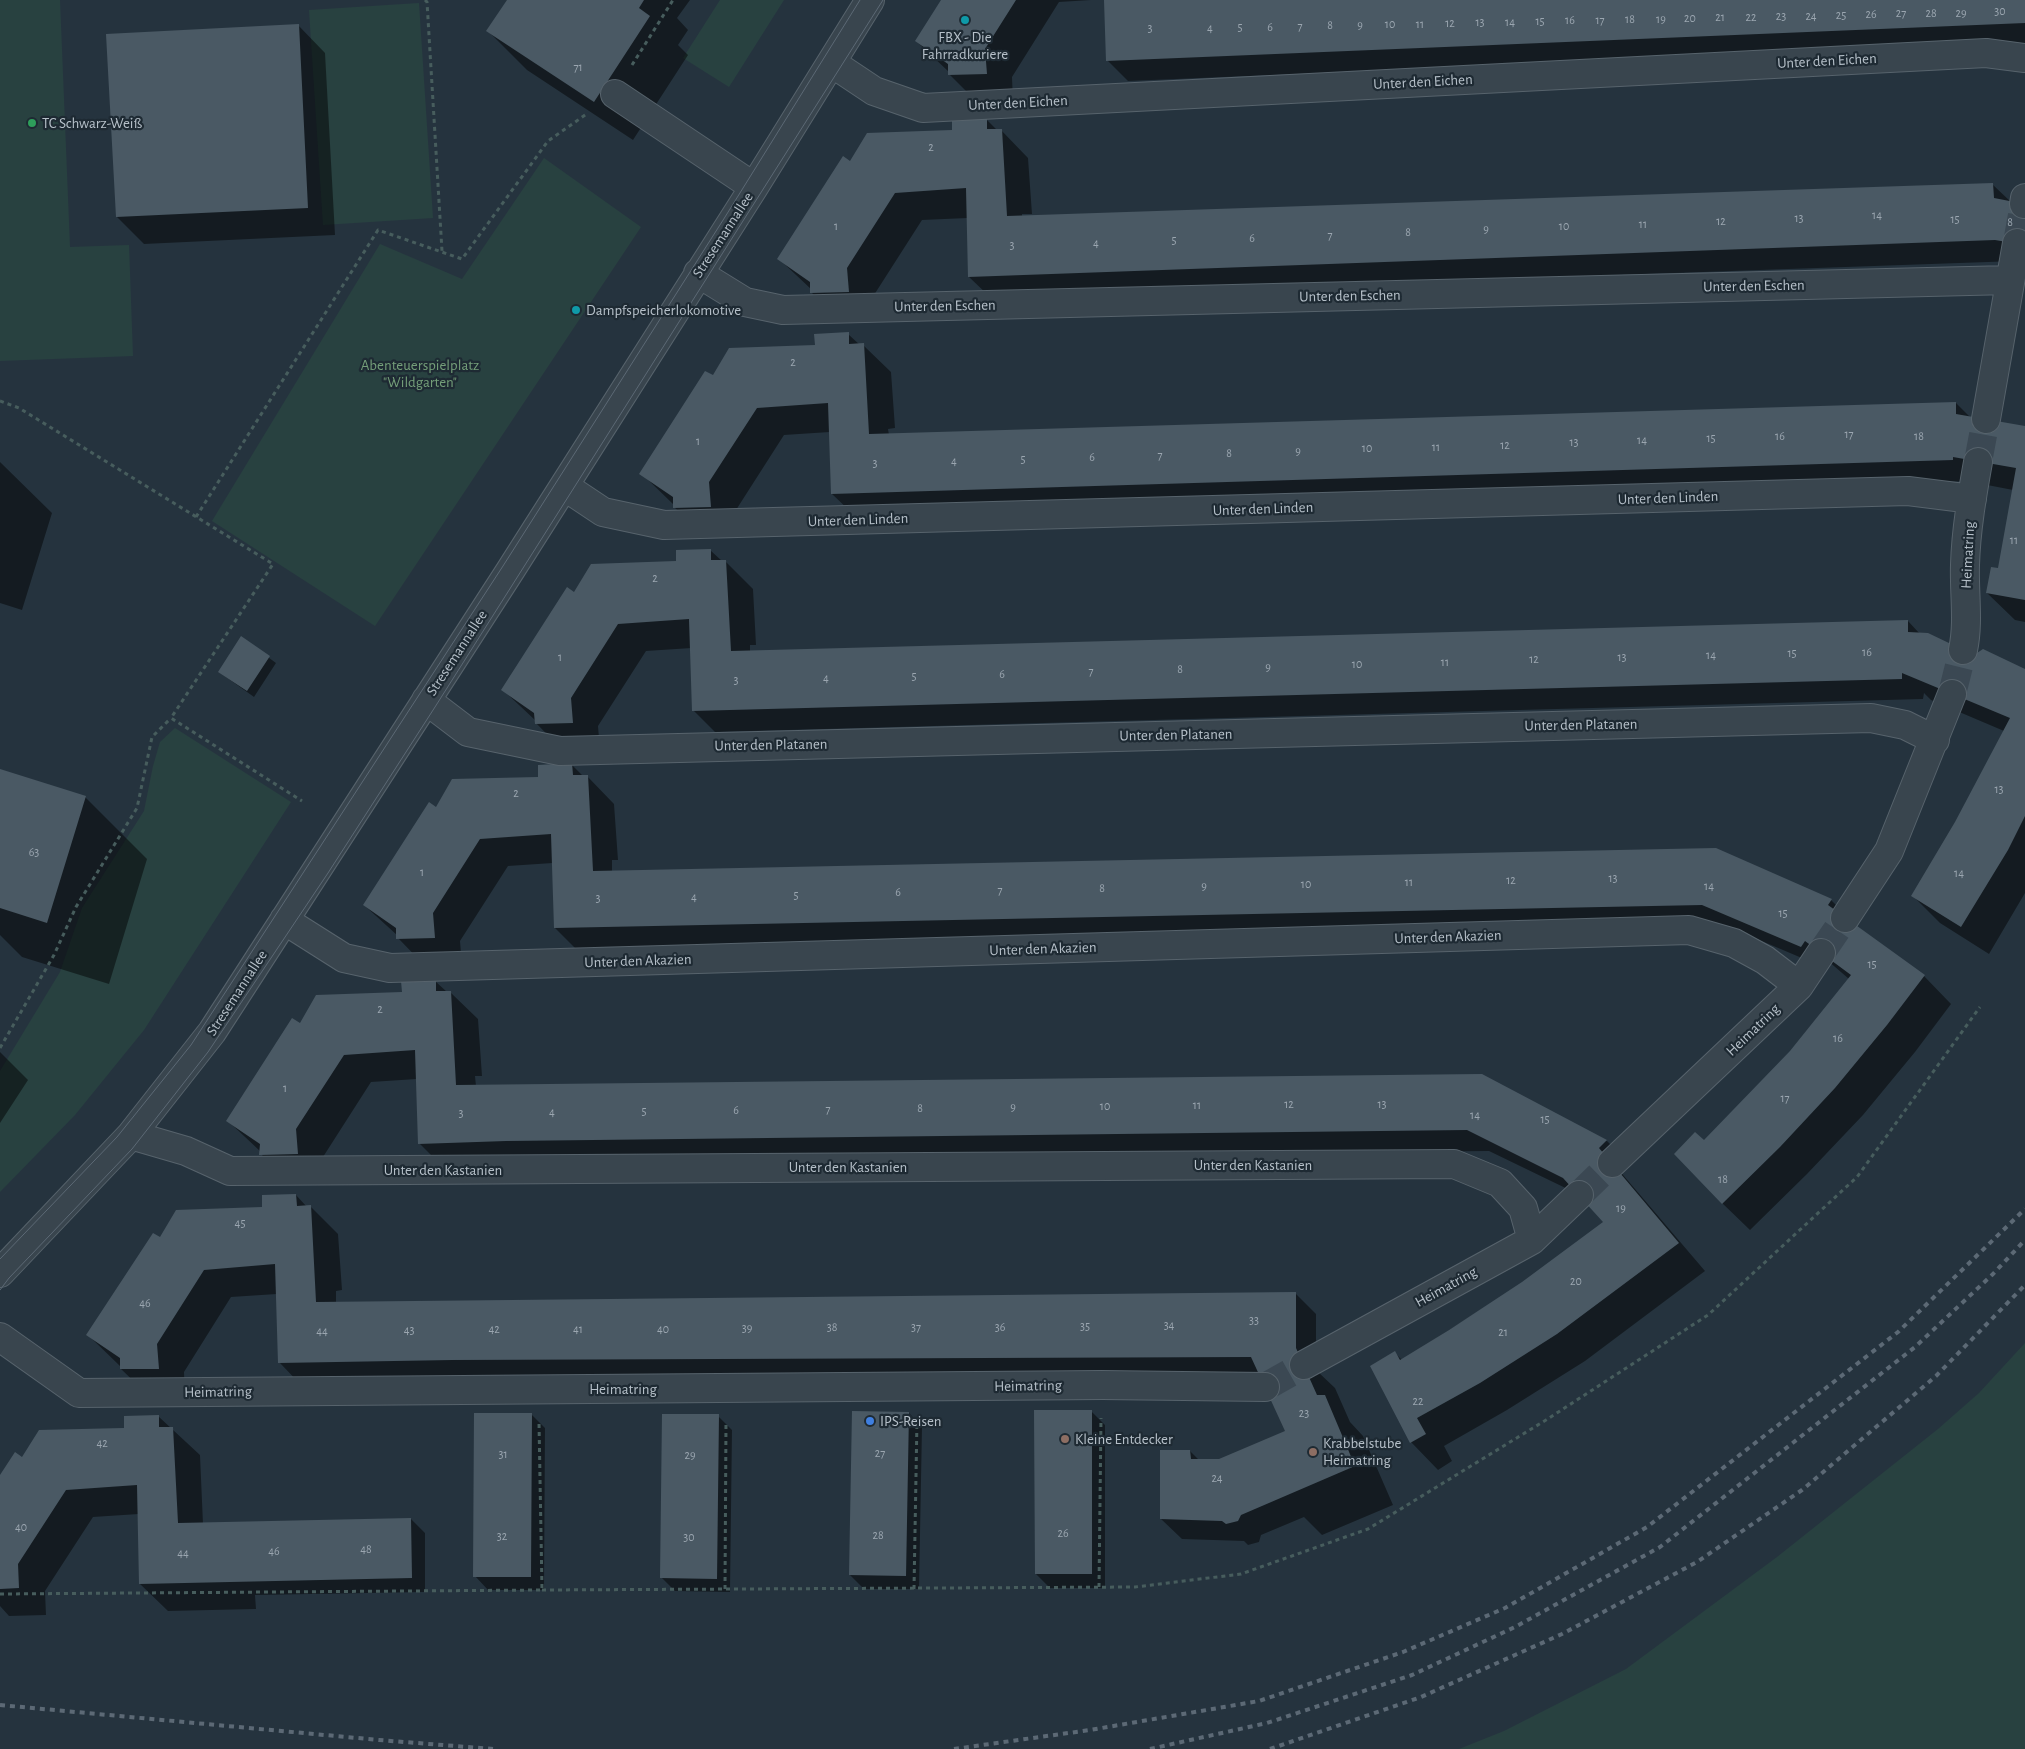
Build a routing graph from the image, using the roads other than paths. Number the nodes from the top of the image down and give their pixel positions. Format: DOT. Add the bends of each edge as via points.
graph roads {
  1 [pos="870,0"];
  2 [pos="2025,58"];
  3 [pos="832,63"];
  4 [pos="615,94"];
  5 [pos="754,187"];
  6 [pos="2017,244"];
  7 [pos="698,273"];
  8 [pos="2010,280"];
  9 [pos="1986,419"];
  10 [pos="1978,462"];
  11 [pos="564,486"];
  12 [pos="1972,499"];
  13 [pos="1963,650"];
  14 [pos="1952,694"];
  15 [pos="426,700"];
  16 [pos="1935,740"];
  17 [pos="1845,918"];
  18 [pos="284,920"];
  19 [pos="1821,953"];
  20 [pos="1799,986"];
  21 [pos="131,1135"];
  22 [pos="1612,1163"];
  23 [pos="1579,1195"];
  24 [pos="1532,1240"];
  25 [pos="0,1273"];
  26 [pos="0,1337"];
  27 [pos="1304,1366"];
  28 [pos="1265,1387"];
  1 -- 3 [label="street, Stresemannallee"];
  2 -- 3 [label="street, Unter den Eichen" via="1986,53 923,108 874,91"];
  3 -- 5 [label="street, Stresemannallee"];
  4 -- 5 [label="street"];
  5 -- 7 [label="street, Stresemannallee"];
  6 -- 8 [label="street"];
  7 -- 8 [label="street, Unter den Eschen" via="744,302 783,310"];
  7 -- 11 [label="street, Stresemannallee"];
  8 -- 9 [label="street"];
  10 -- 12 [label="street, Heimatring"];
  11 -- 12 [label="street, Unter den Linden" via="603,512 664,525 1908,492"];
  11 -- 15 [label="street, Stresemannallee"];
  12 -- 13 [label="street, Heimatring" via="1965,565 1966,635"];
  14 -- 16 [label="street"];
  15 -- 16 [label="street, Unter den Platanen" via="468,732 560,751 1871,718 1905,725"];
  15 -- 18 [label="street, Stresemannallee"];
  16 -- 17 [label="street" via="1889,851"];
  18 -- 20 [label="street, Unter den Akazien" via="344,958 390,968 1689,930 1734,943 1765,960"];
  18 -- 21 [label="street, Stresemannallee" via="212,1032"];
  19 -- 20 [label="street, Heimatring"];
  20 -- 22 [label="street, Heimatring"];
  21 -- 24 [label="street, Unter den Kastanien" via="186,1151 230,1171 1454,1164 1500,1183 1522,1208"];
  21 -- 25 [label="street, Stresemannallee"];
  23 -- 24 [label="street, Heimatring"];
  24 -- 27 [label="street, Heimatring"];
  26 -- 28 [label="street, Heimatring" via="79,1393 1102,1385"];
}
